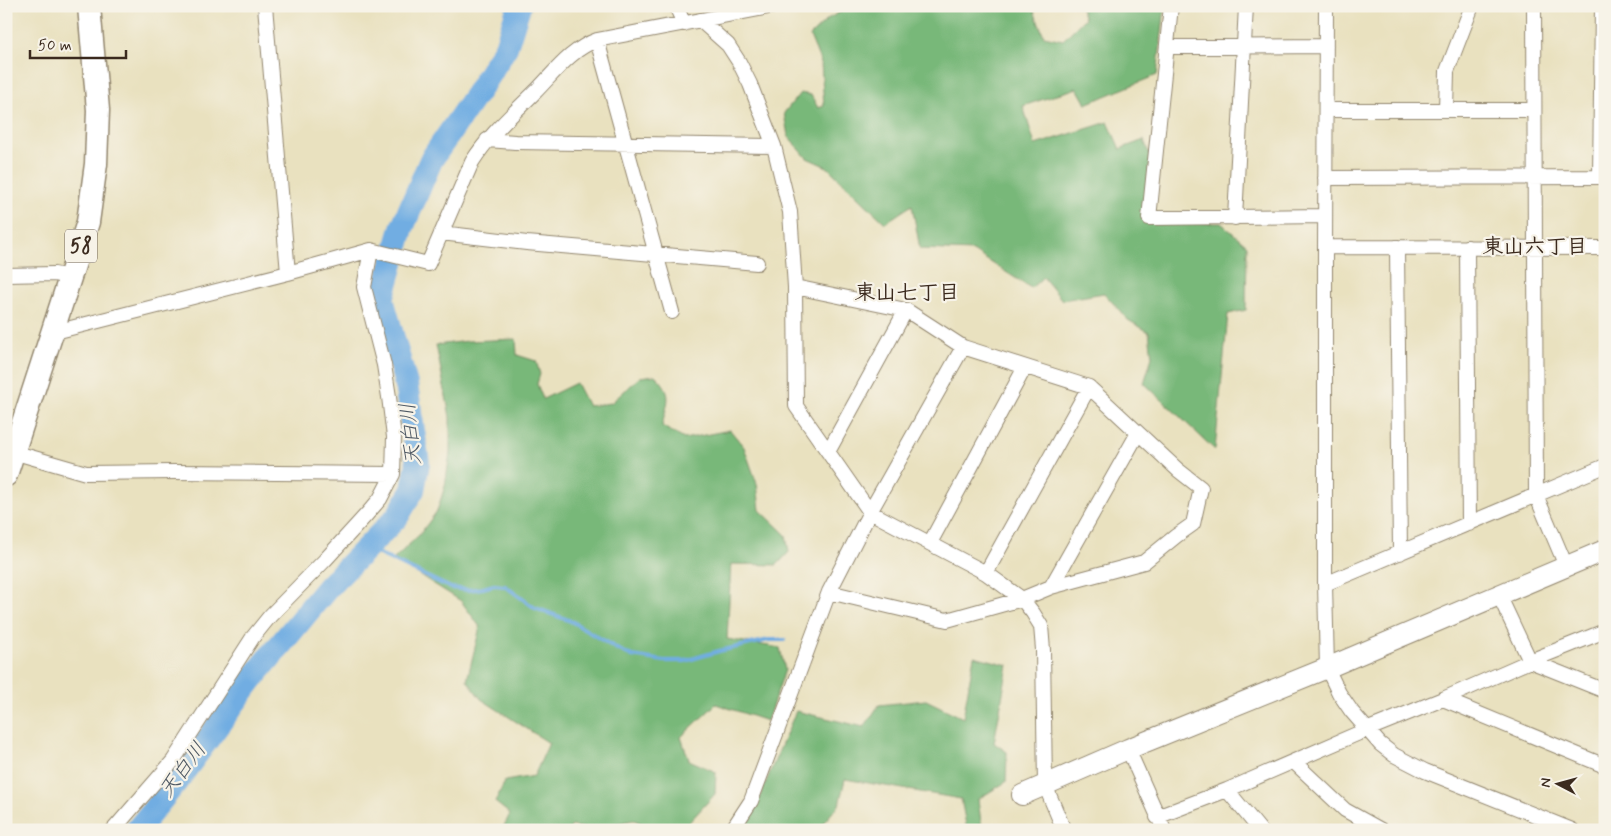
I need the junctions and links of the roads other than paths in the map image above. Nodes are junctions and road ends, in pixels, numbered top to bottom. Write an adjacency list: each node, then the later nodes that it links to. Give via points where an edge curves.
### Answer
1 (89, 6): 39 (main road, 58, via 98,110 96,164 88,222)
2 (265, 6): 37 (street)
3 (676, 6): 12 (street)
4 (774, 6): 11 (street)
5 (1171, 6): 16 (street)
6 (1246, 6): 14 (street)
7 (1326, 6): 15 (street)
8 (1472, 6): 18 (street, via 1447,71)
9 (1534, 6): 19 (street)
10 (1602, 6): 24 (street)
11 (700, 20): 12 (street); 22 (street, via 728,45 739,62)
12 (684, 24): 13 (street)
13 (597, 40): 20 (street, via 586,43 562,63); 21 (street)
14 (1244, 46): 15 (street); 16 (street); 27 (street)
15 (1326, 46): 17 (street)
16 (1168, 47): 27 (street, via 1149,218)
17 (1326, 110): 18 (street); 25 (street)
18 (1446, 110): 19 (street)
19 (1534, 110): 23 (street)
20 (488, 140): 21 (street); 28 (street, via 472,162)
21 (626, 144): 22 (street); 35 (street)
22 (774, 146): 40 (street, via 790,212)
23 (1535, 177): 24 (street); 25 (street); 32 (street)
24 (1602, 177)
25 (1325, 178): 26 (street)
26 (1325, 216): 27 (street); 29 (street)
27 (1235, 218)
28 (441, 233): 34 (street, via 428,264); 35 (street)
29 (1325, 247): 30 (street); 61 (street)
30 (1397, 247): 31 (street); 58 (street)
31 (1467, 248): 32 (street); 55 (street)
32 (1535, 248): 33 (street); 53 (street)
33 (1605, 248)
34 (371, 250): 37 (street); 51 (street, via 364,287 384,365 393,418)
35 (657, 255): 36 (street); 42 (street)
36 (757, 263)
37 (288, 273): 43 (street)
38 (6, 275): 39 (street)
39 (70, 276): 43 (main road, 58)
40 (795, 286): 41 (street); 49 (street, via 796,406)
41 (906, 310): 44 (street); 49 (street)
42 (672, 312)
43 (52, 334): 48 (main road, 58)
44 (963, 347): 45 (street); 54 (street)
45 (1025, 367): 46 (street); 56 (street)
46 (1089, 387): 47 (street); 60 (street)
47 (1138, 433): 62 (street); 62 (street, via 1201,488 1193,524 1144,562)
48 (13, 452): 51 (street, via 86,473); 52 (main road, 58)
49 (828, 452): 54 (street)
50 (1605, 466): 53 (street)
51 (393, 474): 80 (street, via 380,499 253,637 177,755)
52 (6, 475)
53 (1536, 495): 55 (street); 59 (street)
54 (870, 512): 56 (street); 63 (street)
55 (1469, 524): 58 (street)
56 (930, 543): 60 (street)
57 (1605, 550): 59 (street)
58 (1400, 553): 61 (street)
59 (1566, 566): 64 (street)
60 (986, 573): 65 (street)
61 (1325, 584): 68 (street)
62 (1051, 587): 65 (street)
63 (829, 592): 65 (street, via 947,620); 81 (street, via 751,802)
64 (1499, 595): 67 (street); 68 (street)
65 (1022, 599): 75 (street, via 1040,626 1043,650)
66 (1605, 631): 67 (street)
67 (1530, 661): 69 (street); 70 (street)
68 (1327, 668): 71 (street); 72 (street)
69 (1605, 690)
70 (1443, 699): 71 (street); 74 (street)
71 (1366, 730): 73 (street); 79 (street, via 1406,762)
72 (1128, 749): 75 (street); 78 (street)
73 (1294, 762): 76 (street); 85 (street, via 1346,810)
74 (1605, 766)
75 (1045, 785): 77 (street); 82 (street)
76 (1227, 790): 78 (street); 84 (street)
77 (1022, 795)
78 (1157, 817): 83 (street)
79 (1544, 825): 86 (street)
80 (113, 830)
81 (732, 830)
82 (1064, 830)
83 (1164, 830)
84 (1260, 830)
85 (1381, 830)
86 (1572, 830)

